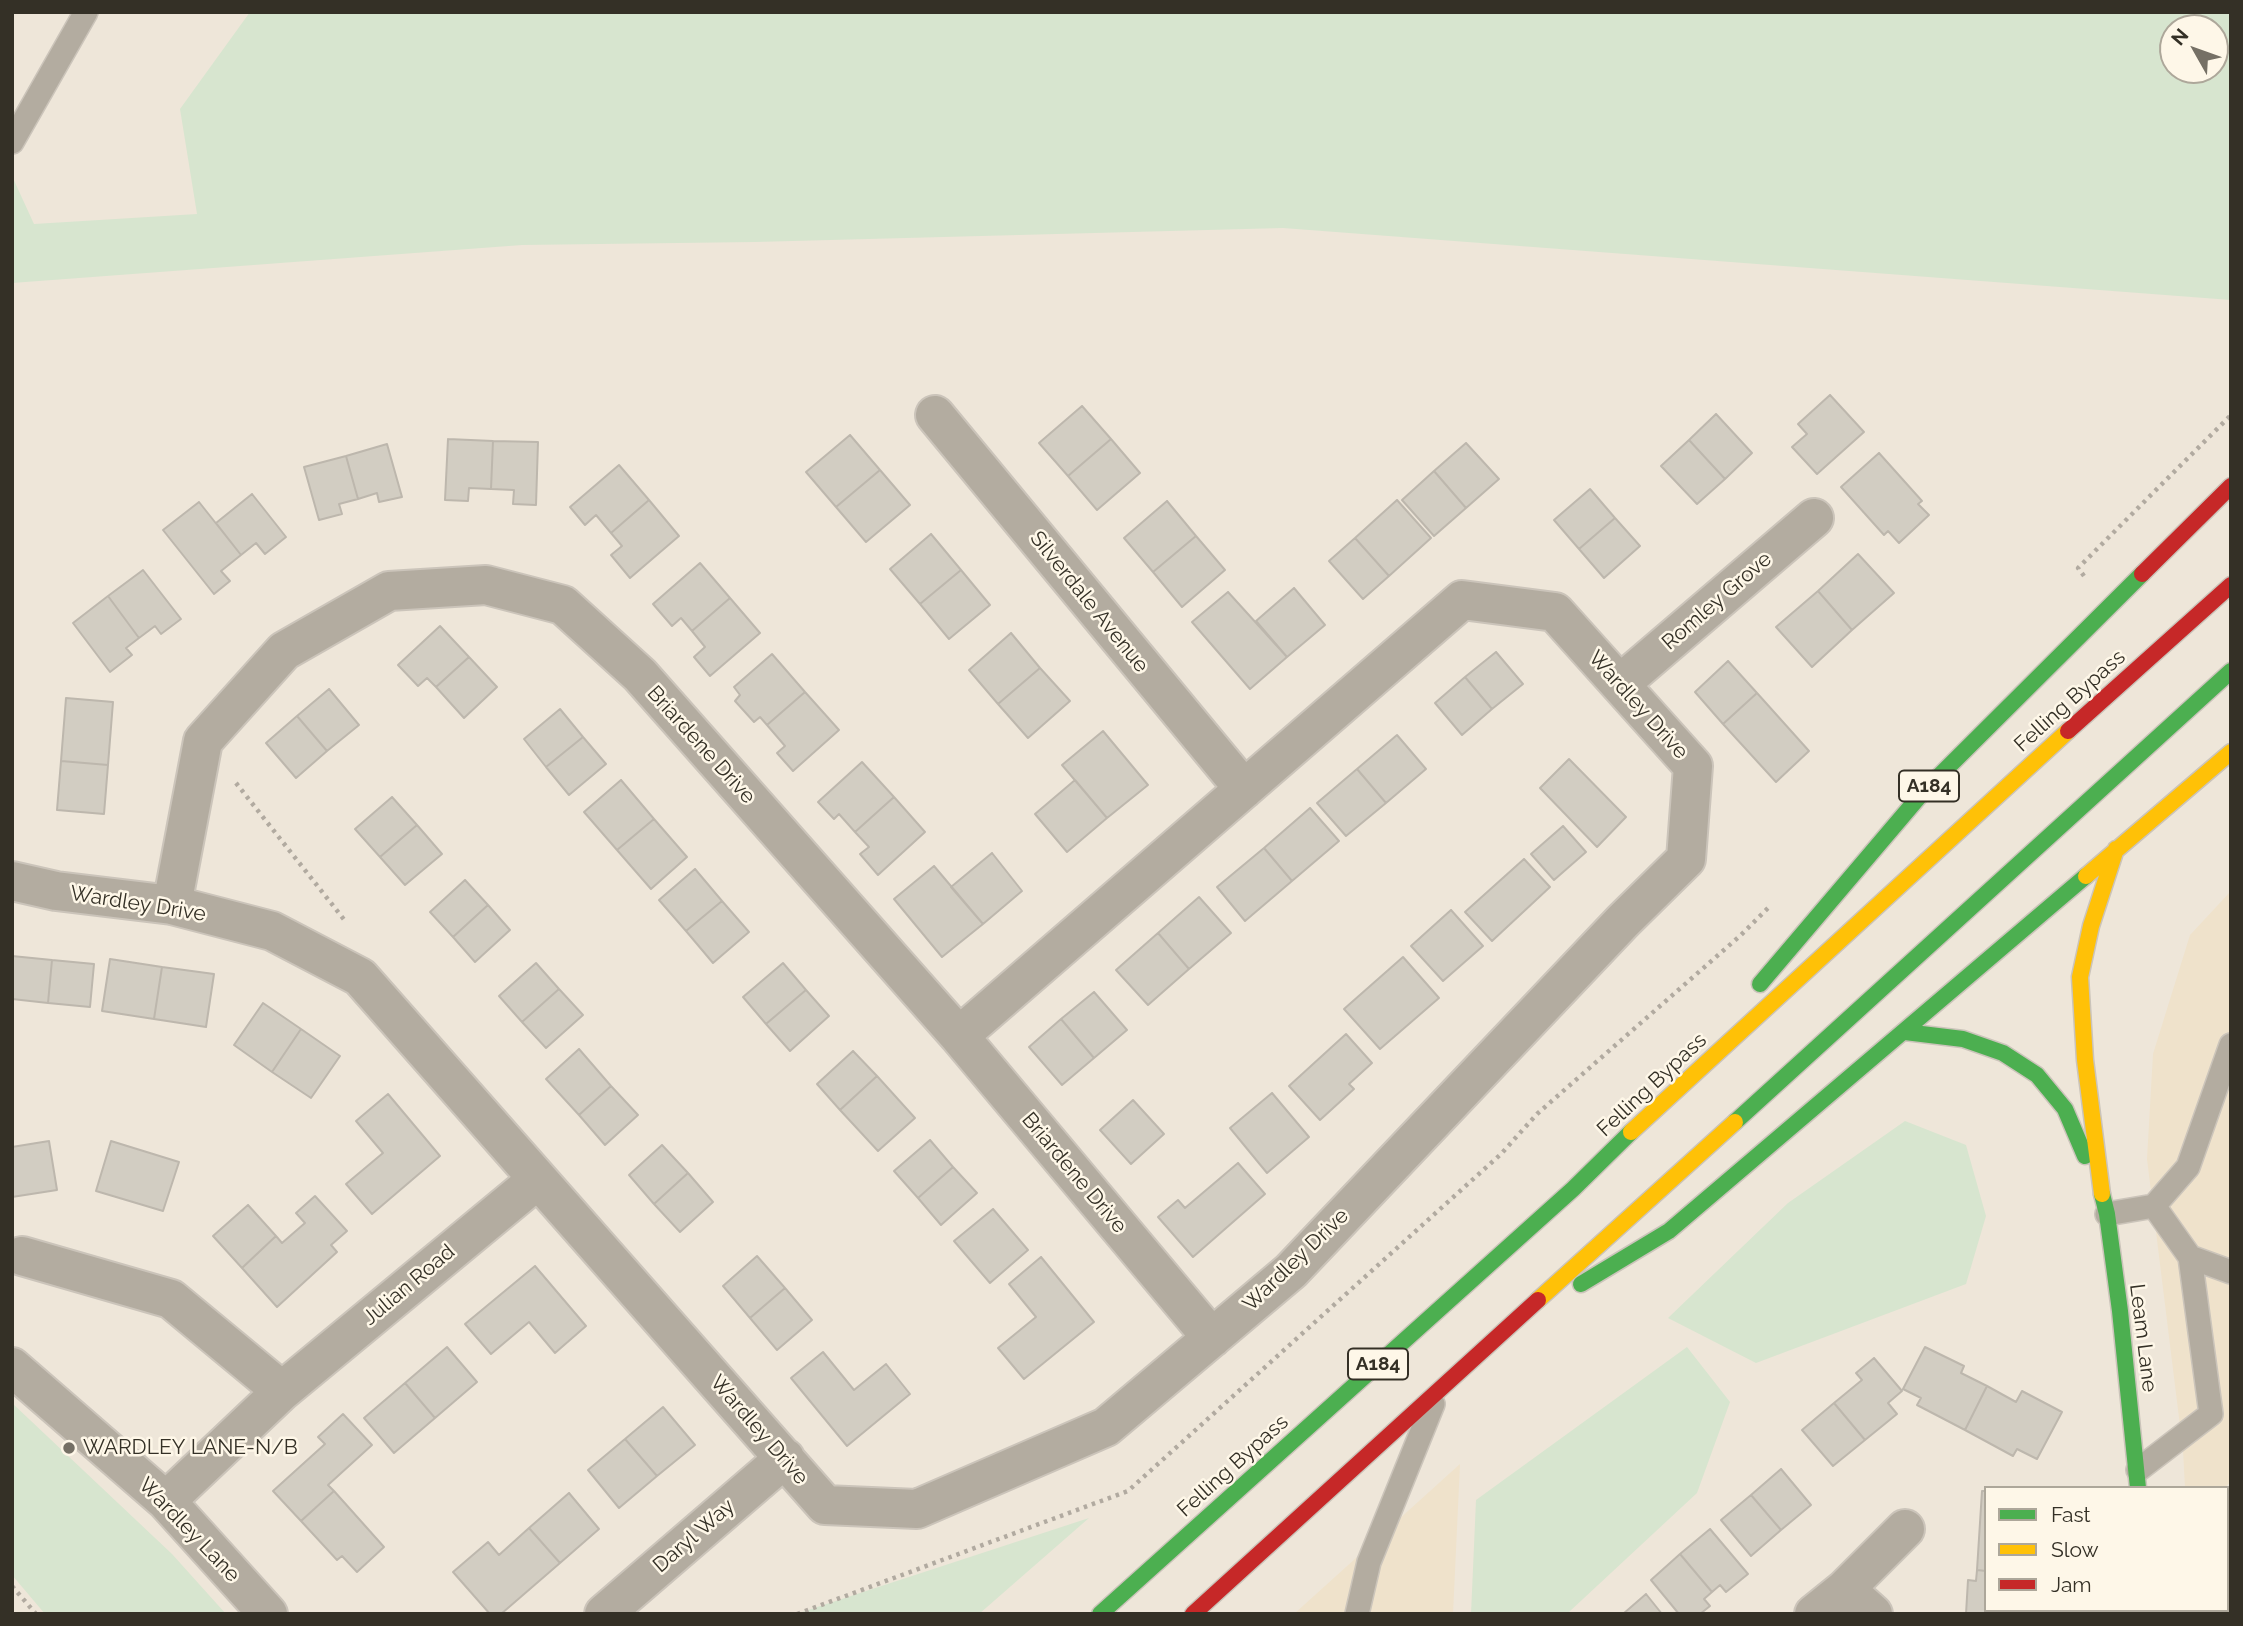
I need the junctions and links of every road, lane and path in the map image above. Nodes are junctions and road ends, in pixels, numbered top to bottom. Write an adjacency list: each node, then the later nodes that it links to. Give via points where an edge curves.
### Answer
1 (86, 12): 2 (lane)
2 (12, 142)
3 (935, 415): 13 (street, Silverdale Avenue)
4 (2231, 415): 7 (path, via 2078,568)
5 (2231, 486): 19 (main road, A184, via 1924,791)
6 (1814, 518): 10 (street, Romley Grove)
7 (2088, 582)
8 (2231, 585): 24 (main road, Felling Bypass / A184)
9 (2231, 671): 31 (main road, A184)
10 (1620, 684): 13 (street, Wardley Drive, via 1555,612 1462,600); 32 (street, Wardley Drive, via 1693,766 1686,859 1291,1271)
11 (203, 741): 16 (street); 18 (path); 22 (street, Briardene Drive, via 285,650 389,591 486,585 562,605 640,676)
12 (2231, 752): 14 (main road, A184)
13 (1244, 789): 22 (street, Wardley Drive)
14 (2116, 849): 21 (main road, A184); 26 (main road, Leam Lane, via 2080,977 2085,1060)
15 (12, 881): 16 (street, Wardley Drive)
16 (172, 905): 25 (street, Wardley Drive, via 272,931 360,977)
17 (1770, 906): 45 (path, via 1128,1491)
18 (354, 932)
19 (1749, 998)
20 (1731, 1018): 24 (main road, A184)
21 (1905, 1032): 26 (main road, via 1963,1039 2003,1053 2037,1075 2065,1109); 31 (main road, A184, via 1669,1231)
22 (959, 1036): 32 (street, Briardene Drive)
23 (2231, 1045): 27 (lane, via 2188,1167)
24 (1653, 1111): 46 (main road, Felling Bypass / A184, via 1573,1189)
25 (537, 1180): 34 (street, Julian Road); 36 (street, Wardley Drive)
26 (2105, 1204): 27 (lane); 37 (main road, Leam Lane)
27 (2154, 1206): 29 (lane)
28 (22, 1256): 34 (street, via 171,1299)
29 (2190, 1257): 30 (lane); 37 (lane, via 2211,1414)
30 (2231, 1272)
31 (1508, 1328): 35 (main road, A184)
32 (1212, 1338): 36 (street, Wardley Drive, via 1106,1427 917,1509 825,1505)
33 (12, 1367): 38 (street, Wardley Lane)
34 (282, 1391): 38 (street, Julian Road)
35 (1438, 1391): 47 (main road, A184); 48 (lane, via 1368,1562)
36 (785, 1458): 44 (street, Daryl Way)
37 (2138, 1479)
38 (166, 1501): 43 (street, Wardley Lane)
39 (1905, 1529): 41 (street)
40 (12, 1586): 42 (path)
41 (1845, 1589): 49 (street); 50 (street)
42 (36, 1614)
43 (268, 1614)
44 (604, 1614)
45 (797, 1614)
46 (1100, 1614)
47 (1193, 1614)
48 (1357, 1614)
49 (1814, 1614)
50 (1873, 1614)

